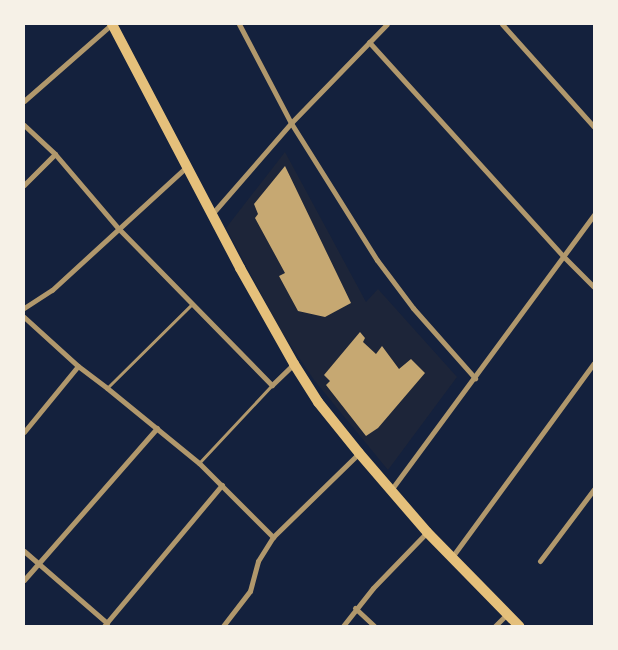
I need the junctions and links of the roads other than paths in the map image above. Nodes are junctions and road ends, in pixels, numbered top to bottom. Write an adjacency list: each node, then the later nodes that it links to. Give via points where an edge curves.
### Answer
1 (112, 24): 6 (street); 11 (main road)
2 (239, 24): 7 (street)
3 (387, 24): 5 (street)
4 (502, 24): 9 (street)
5 (369, 42): 7 (street); 16 (street)
6 (24, 101)
7 (292, 123): 13 (street); 24 (street, via 377,260)
8 (24, 125): 10 (street)
9 (594, 127)
10 (54, 154): 12 (street); 15 (street)
11 (186, 167): 13 (main road); 15 (street)
12 (24, 186)
13 (212, 214): 22 (main road)
14 (594, 215): 16 (street)
15 (118, 228): 18 (street); 19 (street, via 52,290)
16 (564, 257): 17 (street); 24 (street)
17 (594, 287)
18 (193, 304): 25 (street); 26 (lane)
19 (24, 308)
20 (24, 317): 23 (street)
21 (594, 363): 37 (street)
22 (294, 364): 25 (street); 29 (main road, via 318,402)
23 (78, 366): 26 (street); 28 (street)
24 (475, 378): 33 (street)
25 (272, 385): 30 (lane)
26 (107, 388): 27 (street)
27 (157, 428): 30 (street); 39 (street)
28 (24, 432)
29 (359, 453): 33 (main road); 35 (street)
30 (199, 463): 31 (street)
31 (222, 484): 35 (street); 43 (street)
32 (594, 489): 38 (street)
33 (390, 490): 34 (main road)
34 (427, 532): 37 (main road); 41 (street)
35 (273, 536): 44 (street, via 258,561 250,591)
36 (24, 551): 39 (street)
37 (452, 557): 42 (main road)
38 (540, 561)
39 (38, 563): 40 (street); 43 (street)
40 (24, 580)
41 (355, 608): 45 (street); 46 (street)
42 (507, 614): 47 (street); 48 (main road)
43 (105, 624)
44 (223, 626)
45 (343, 626)
46 (374, 626)
47 (495, 626)
48 (519, 626)

